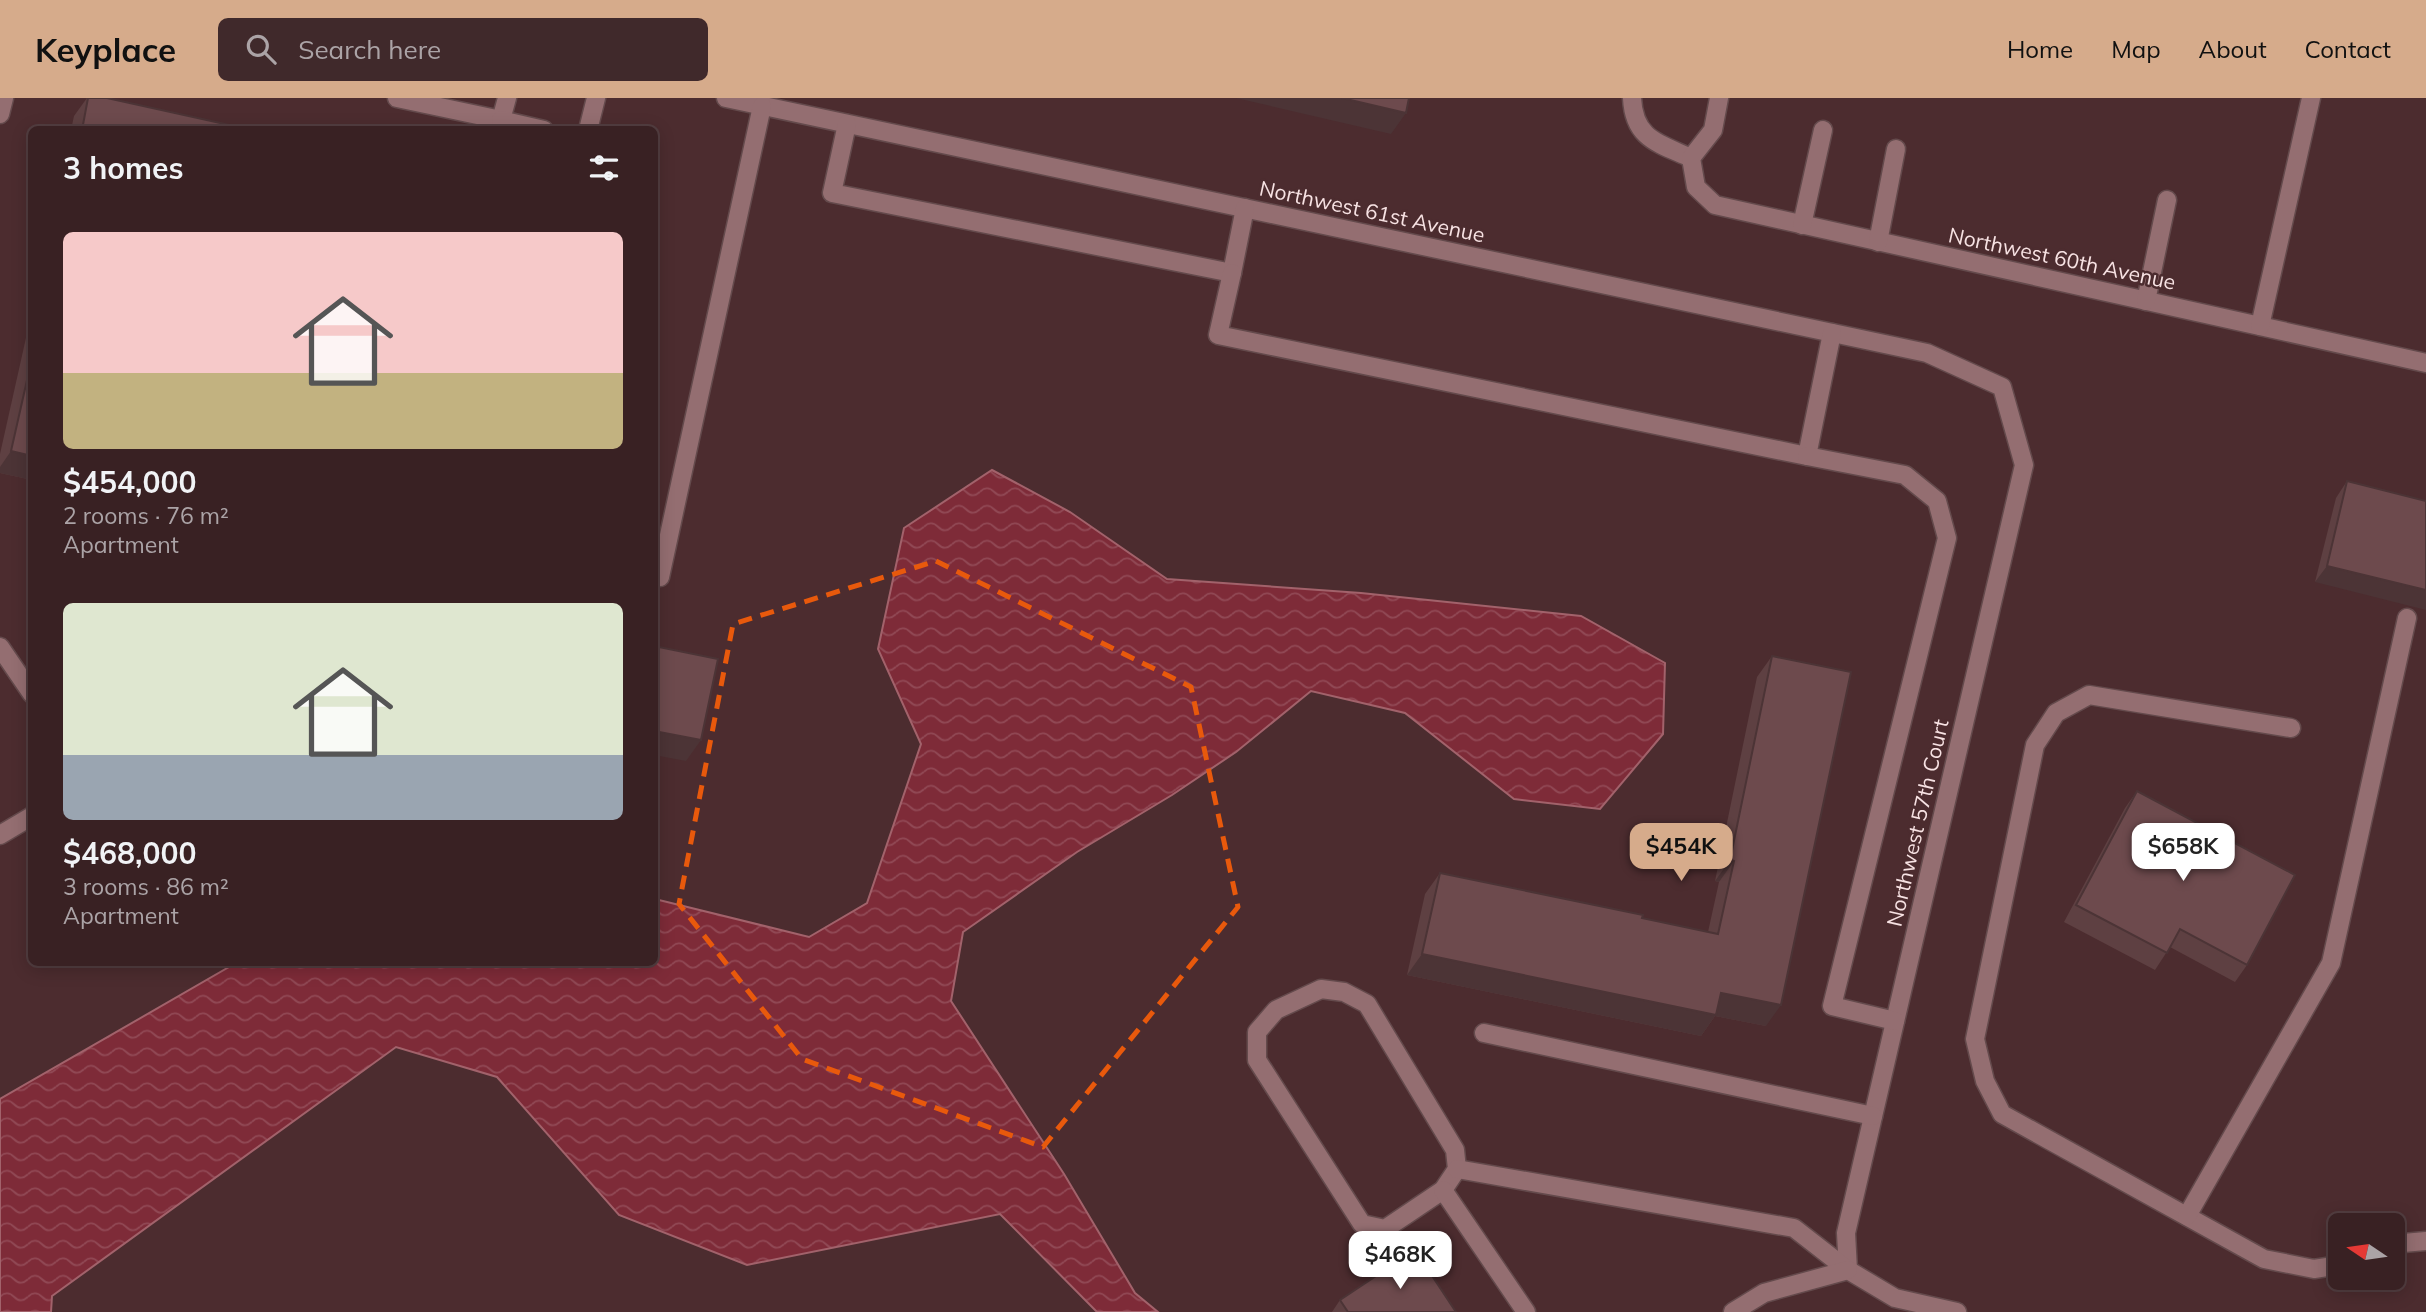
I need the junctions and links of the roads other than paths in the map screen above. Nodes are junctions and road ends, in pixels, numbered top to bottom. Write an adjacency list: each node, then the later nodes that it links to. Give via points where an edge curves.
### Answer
1 (4, 98): 10 (lane)
2 (397, 98): 11 (lane)
3 (507, 98): 11 (lane)
4 (596, 98): 14 (lane)
5 (726, 98): 9 (lane, Northwest 61st Avenue)
6 (1632, 98): 17 (lane, via 1633,113 1648,139)
7 (1719, 98): 17 (lane, via 1713,130)
8 (2311, 98): 24 (lane)
9 (762, 106): 12 (lane, Northwest 61st Avenue); 29 (lane)
10 (0, 114)
11 (501, 120): 13 (lane)
12 (847, 124): 19 (lane, Northwest 61st Avenue); 22 (lane, via 832,193)
13 (527, 126)
14 (589, 126)
15 (1823, 130): 20 (lane)
16 (1896, 149): 21 (lane)
17 (1690, 158): 20 (lane, Northwest 60th Avenue, via 1696,187 1715,205)
18 (2167, 200): 23 (lane)
19 (1245, 208): 22 (lane); 25 (lane, Northwest 61st Avenue)
20 (1802, 226): 21 (lane, Northwest 60th Avenue)
21 (1878, 242): 23 (lane, Northwest 60th Avenue)
22 (1232, 273): 28 (lane, via 1218,335)
23 (2146, 301): 24 (lane, Northwest 60th Avenue)
24 (2260, 326): 26 (lane, Northwest 60th Avenue)
25 (1832, 333): 27 (lane, Northwest 61st Avenue, via 1927,353); 28 (lane)
26 (2426, 363)
27 (2002, 387): 36 (lane, Northwest 57th Court, via 2024,465)
28 (1807, 456): 36 (lane, via 1905,475 1937,501 1947,538 1832,1006)
29 (658, 577)
30 (2407, 618): 41 (lane, via 2331,962)
31 (0, 646): 32 (lane)
32 (28, 688)
33 (2291, 728): 41 (lane, via 2088,695 2056,713 2035,745 1975,1039 1985,1081 2002,1114)
34 (28, 818): 35 (lane)
35 (0, 835)
36 (1895, 1021): 38 (lane, Northwest 57th Court)
37 (1484, 1033): 38 (lane)
38 (1873, 1116): 45 (lane, Northwest 57th Court, via 1846,1233)
39 (1457, 1169): 40 (lane); 40 (lane, via 1455,1150 1367,1004 1344,992 1321,989 1276,1010 1257,1032 1256,1060 1362,1224 1385,1229); 45 (lane, via 1794,1228)
40 (1443, 1190): 46 (lane)
41 (2187, 1216): 44 (lane, via 2264,1258 2314,1269)
42 (2426, 1241): 43 (lane)
43 (2405, 1243)
44 (2328, 1267)
45 (1848, 1270): 47 (lane, via 1764,1293); 48 (lane, via 1895,1298)
46 (1526, 1312)
47 (1733, 1312)
48 (1957, 1312)

